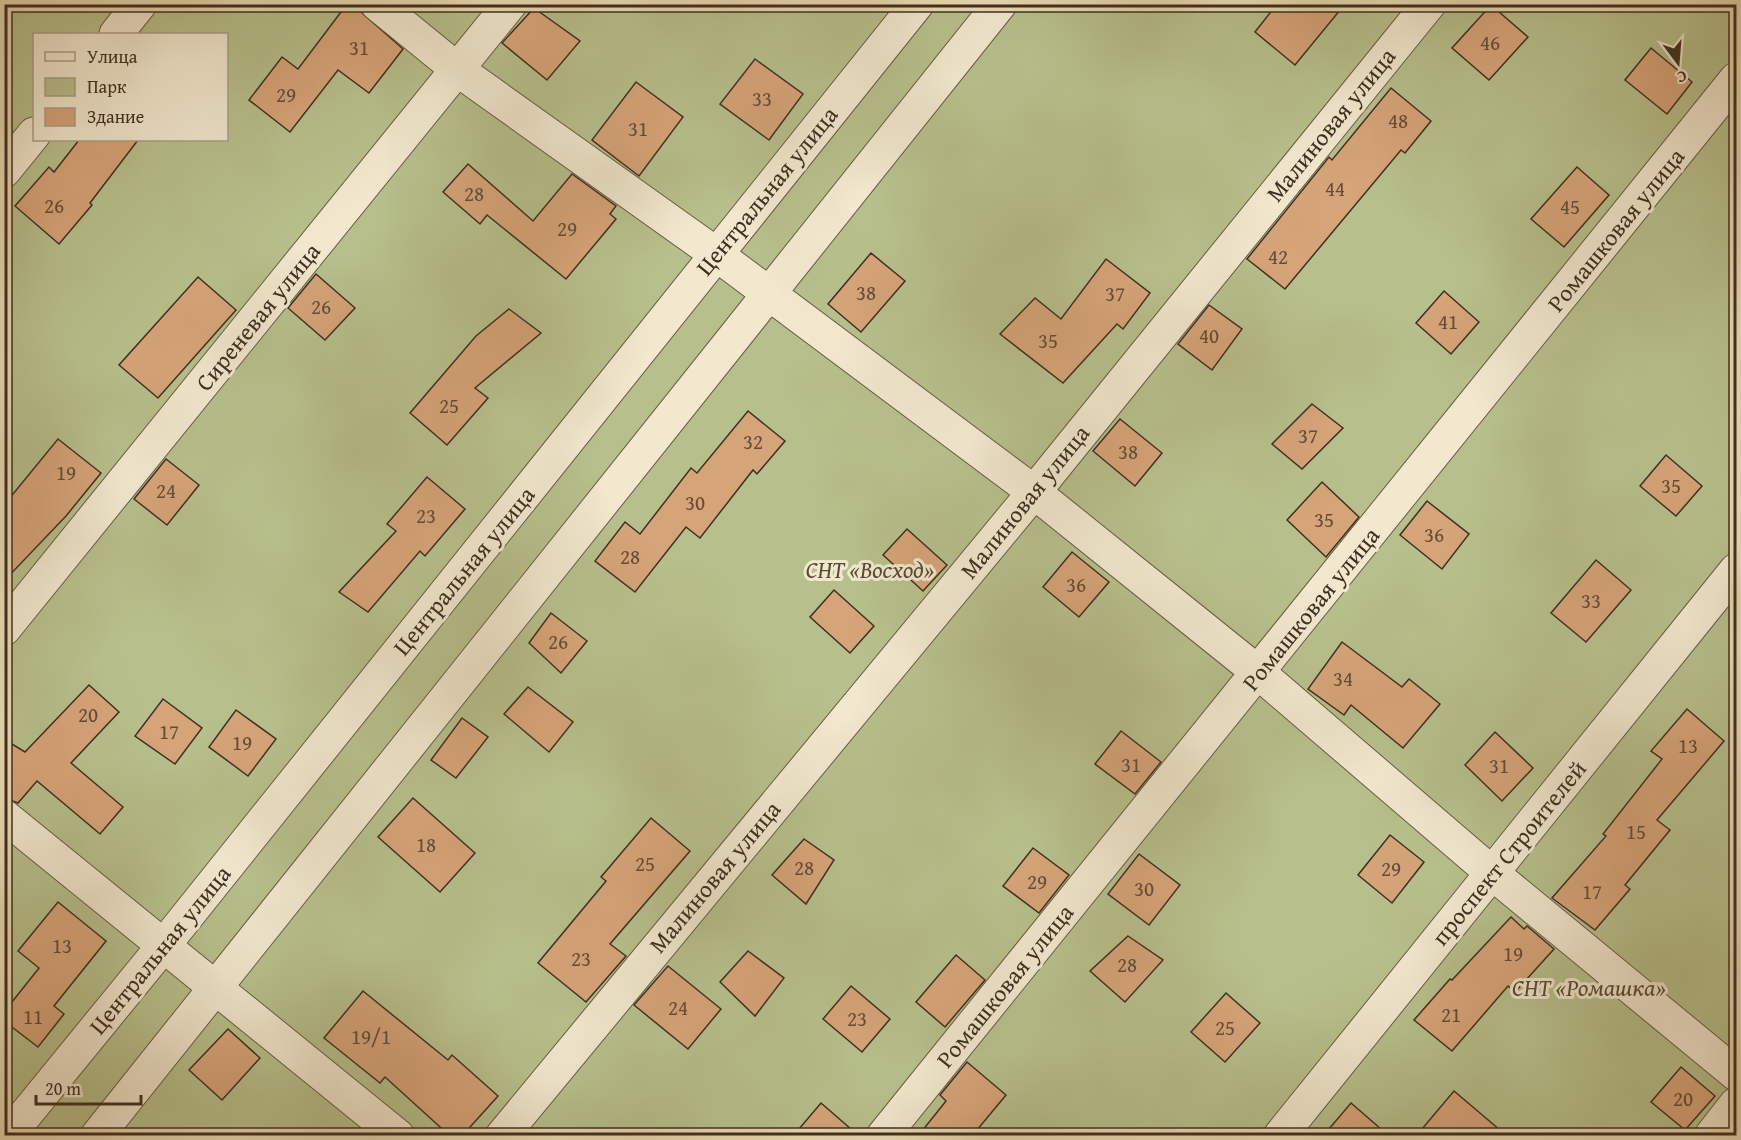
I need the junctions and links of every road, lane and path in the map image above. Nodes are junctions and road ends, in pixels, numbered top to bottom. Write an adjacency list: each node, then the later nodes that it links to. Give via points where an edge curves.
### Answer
1 (140, 4): 7 (street)
2 (377, 4): 8 (street)
3 (510, 4): 8 (street, Сиреневая улица)
4 (917, 4): 12 (street, Центральная улица)
5 (1000, 4): 13 (street)
6 (1429, 4): 14 (street, Малиновая улица)
7 (117, 33)
8 (458, 70): 12 (street); 16 (street, Сиреневая улица)
9 (1737, 79): 17 (street, Ромашковая улица)
10 (33, 135): 11 (street)
11 (4, 171)
12 (716, 254): 13 (street); 20 (street, Центральная улица)
13 (768, 293): 14 (street); 21 (street)
14 (1034, 492): 17 (street); 27 (street, Малиновая улица)
15 (1737, 570): 19 (street, проспект Строителей)
16 (4, 628)
17 (1259, 674): 19 (street); 28 (street, Ромашковая улица)
18 (4, 816): 20 (street)
19 (1492, 873): 22 (street); 29 (street, проспект Строителей)
20 (164, 945): 21 (street); 24 (street, Центральная улица)
21 (216, 988): 25 (street); 26 (street)
22 (1737, 1074)
23 (1737, 1104): 30 (street)
24 (8, 1136)
25 (97, 1136)
26 (398, 1136)
27 (502, 1136)
28 (883, 1136)
29 (1280, 1136)
30 (1711, 1136)

